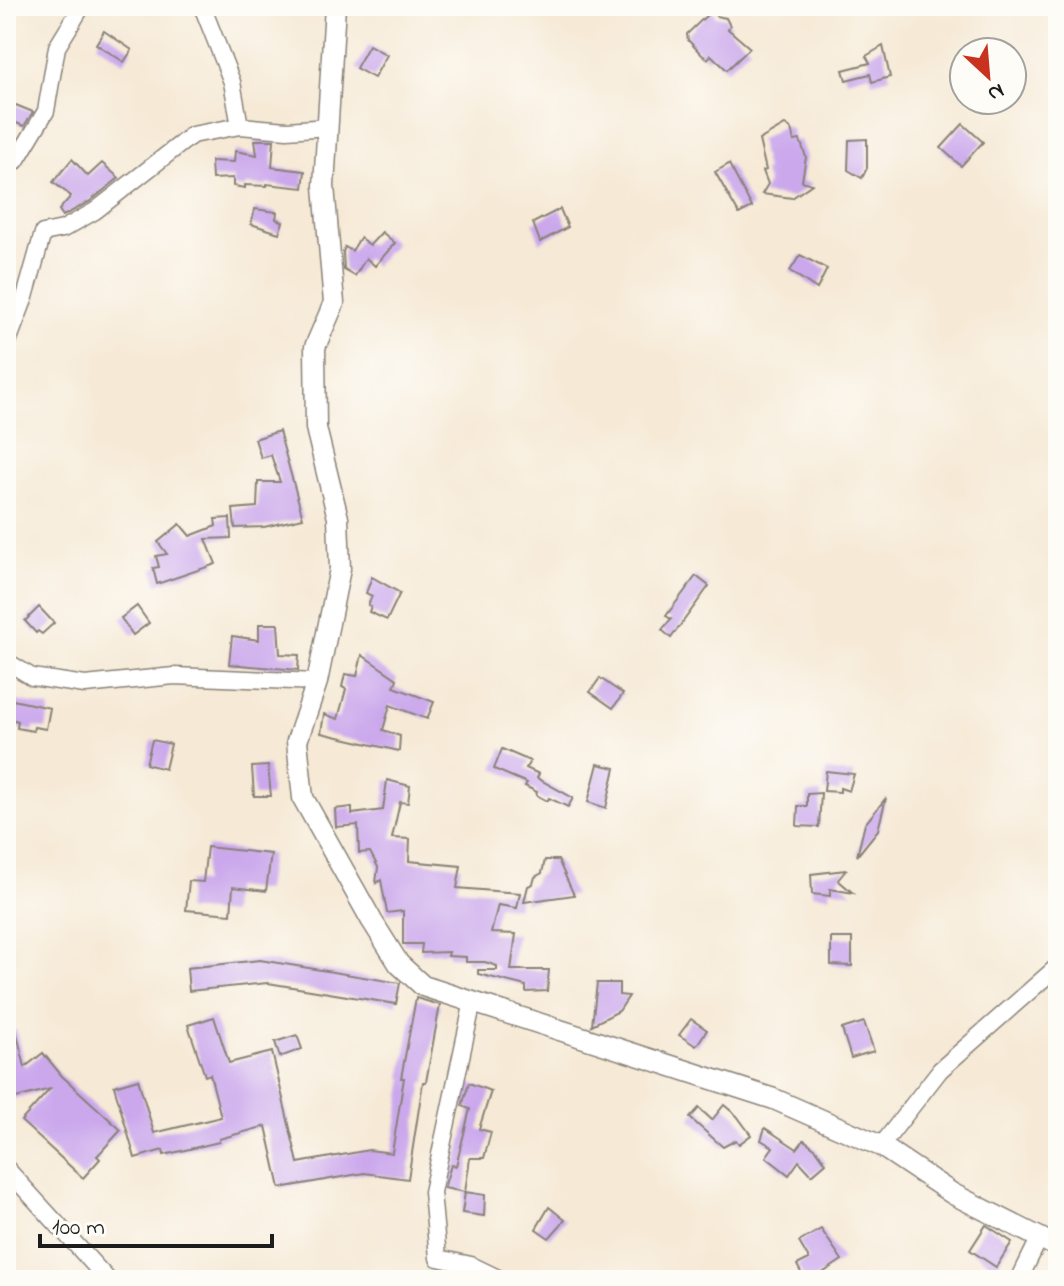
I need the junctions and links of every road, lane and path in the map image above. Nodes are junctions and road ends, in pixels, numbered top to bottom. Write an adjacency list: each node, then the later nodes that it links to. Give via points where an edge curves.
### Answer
1 (82, 6): 6 (street, via 57,47 46,111)
2 (200, 6): 4 (street, via 232,82)
3 (335, 6): 5 (main road)
4 (240, 126): 5 (street); 7 (street, via 192,135 95,211 63,229 43,233)
5 (328, 127): 9 (main road, via 324,186 334,303 315,347 316,428 338,518 340,569)
6 (16, 161)
7 (6, 347)
8 (6, 661): 9 (street, via 32,677 85,685 174,676)
9 (317, 682): 11 (main road, via 297,741 303,798 399,964 423,986)
10 (1058, 966): 12 (street, via 940,1070)
11 (473, 1001): 12 (main road, via 774,1099); 16 (street, via 432,1192 438,1258 471,1265)
12 (881, 1146): 14 (main road, via 953,1194)
13 (6, 1168): 15 (street)
14 (1048, 1243): 17 (street)
15 (108, 1280)
16 (502, 1280)
17 (1019, 1280)

